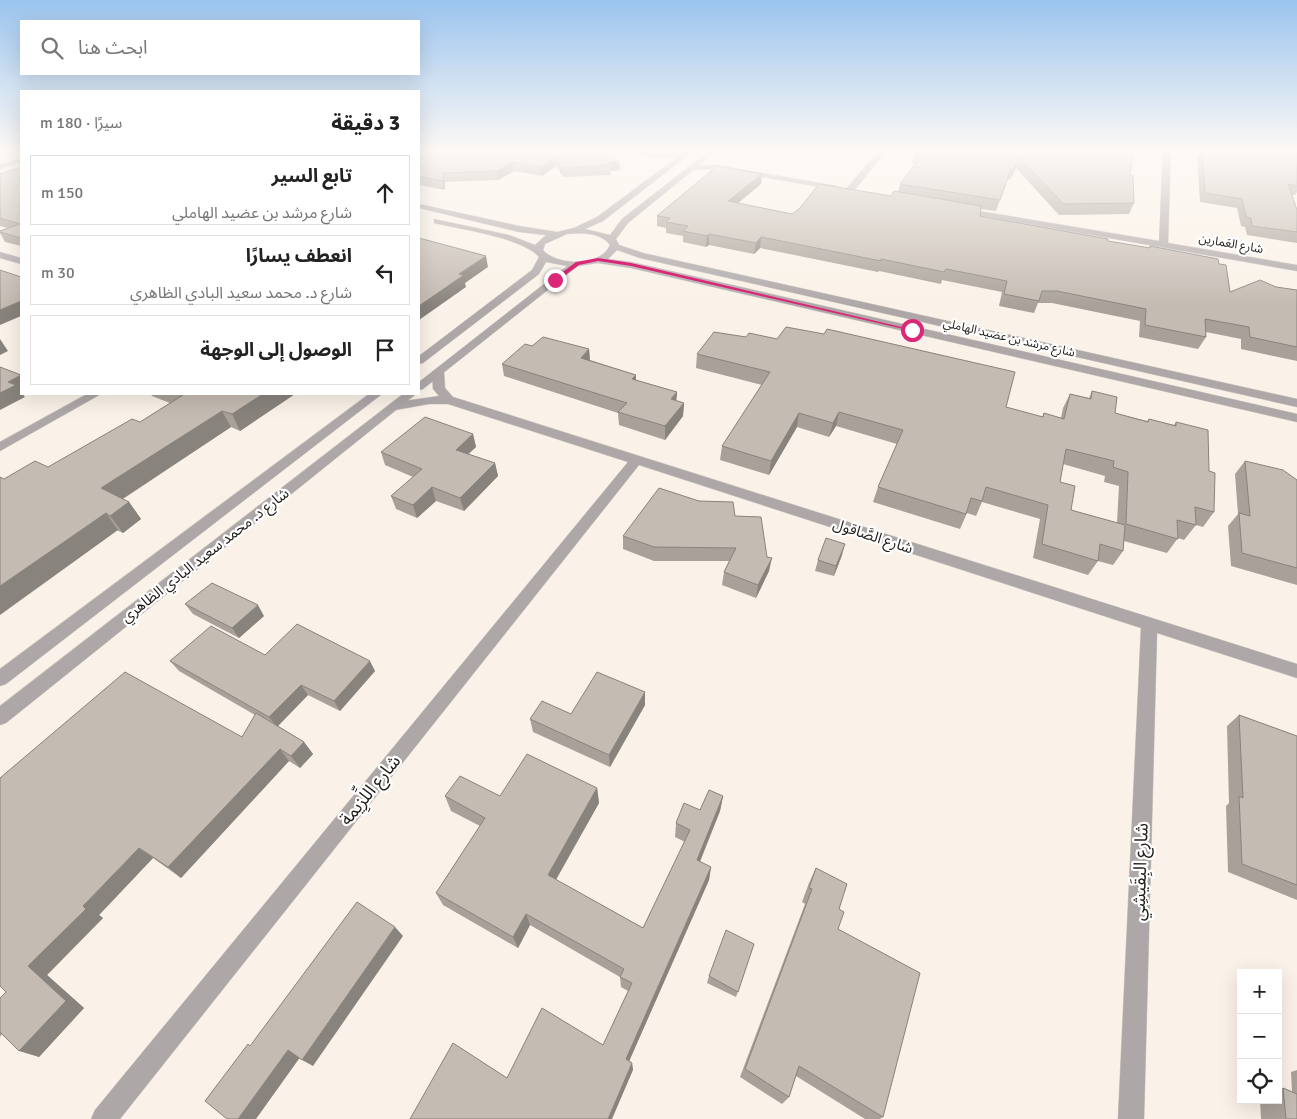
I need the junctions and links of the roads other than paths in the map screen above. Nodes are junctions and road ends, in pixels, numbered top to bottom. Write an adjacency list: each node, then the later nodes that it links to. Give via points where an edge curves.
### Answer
1 (622, 202): 7 (street, via 600,219)
2 (647, 202): 9 (street, via 624,220)
3 (1164, 202): 10 (street)
4 (420, 206): 8 (street)
5 (948, 207): 10 (street, شارع العَمارين)
6 (428, 219): 11 (street, via 506,237)
7 (572, 231): 8 (street); 9 (street, شارع مرشد بن عضيد الهاملي, via 593,232)
8 (555, 234): 11 (street, via 540,243)
9 (612, 243): 13 (street, via 612,252); 24 (street, شارع مرشد بن عضيد الهاملي, via 640,255)
10 (1163, 245): 16 (street, شارع العَمارين)
11 (541, 253): 15 (street, via 559,262); 17 (street, via 536,272)
12 (0, 255): 14 (street)
13 (598, 260): 15 (street); 27 (street, شارع مرشد بن عضيد الهاملي)
14 (20, 261)
15 (578, 264): 18 (street)
16 (1297, 268)
17 (420, 360)
18 (438, 372): 19 (street); 23 (street, via 439,389)
19 (420, 386)
20 (93, 395): 29 (street)
21 (409, 395): 25 (street, شارع د. محمد سعيد البادي الظاهري)
22 (371, 396): 26 (street, شارع د. محمد سعيد البادي الظاهري)
23 (449, 400): 25 (street, شارع الصَّاقول, via 424,400); 30 (street, شارع الصَّاقول)
24 (1297, 403)
25 (395, 406): 28 (street, شارع د. محمد سعيد البادي الظاهري)
26 (348, 415): 28 (street, via 345,425 349,428); 33 (street, شارع د. محمد سعيد البادي الظاهري)
27 (1297, 418)
28 (370, 424): 34 (street, شارع د. محمد سعيد البادي الظاهري)
29 (0, 447)
30 (636, 460): 31 (street, شارع الصَّاقول); 35 (street, شارع اللِّزِيمة)
31 (1149, 624): 32 (street, شارع الصَّاقول); 36 (street, شارع البِقَيشِي)
32 (1297, 671)
33 (0, 679)
34 (0, 717)
35 (104, 1119)
36 (1131, 1119)

